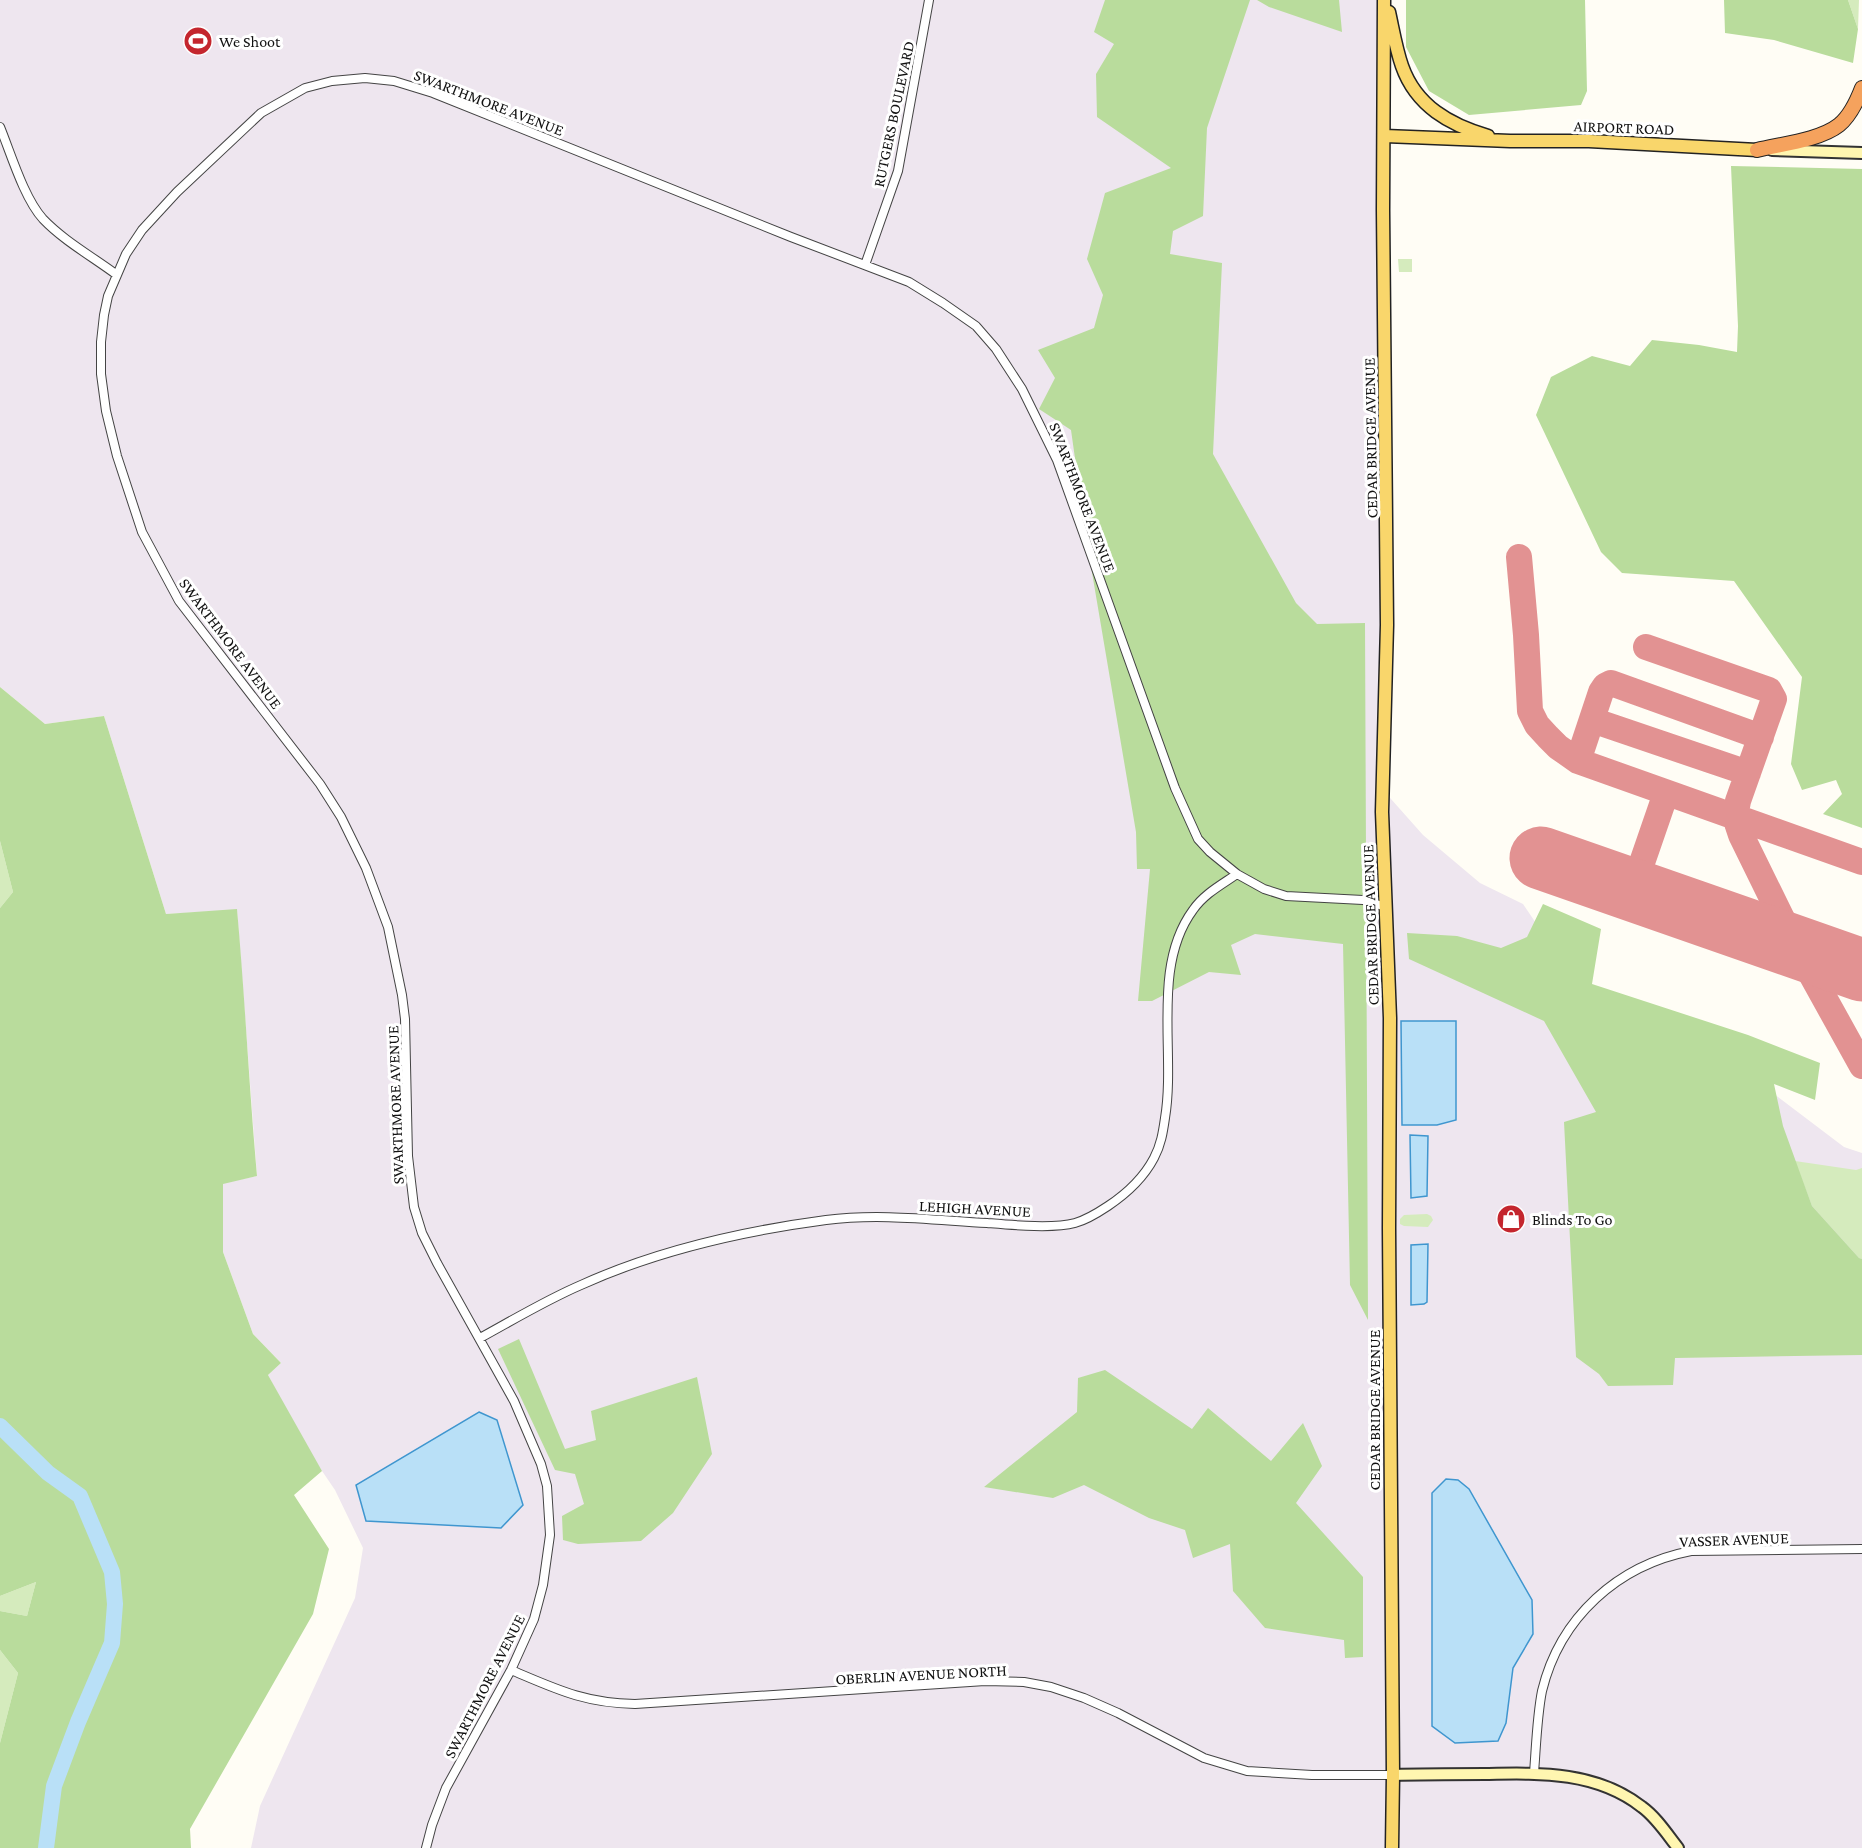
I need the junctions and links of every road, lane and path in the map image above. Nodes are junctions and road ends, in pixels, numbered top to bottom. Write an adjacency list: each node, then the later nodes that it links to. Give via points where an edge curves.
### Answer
1 (929, 0): 9 (street, RUTGERS BOULEVARD, via 898,171)
2 (1386, 0): 5 (main road, CEDAR BRIDGE AVENUE); 6 (main road, via 1402,68 1421,99 1463,129)
3 (1862, 88): 7 (highway, via 1839,125 1812,139)
4 (0, 127): 10 (street, via 42,218)
5 (1385, 136): 6 (main road, AIRPORT ROAD); 12 (main road, CEDAR BRIDGE AVENUE, via 1387,625 1382,812)
6 (1510, 141): 7 (main road, AIRPORT ROAD)
7 (1757, 150): 8 (street, AIRPORT ROAD)
8 (1862, 153)
9 (865, 265): 10 (street, SWARTHMORE AVENUE, via 433,93 394,81 365,78 305,88 261,113 142,230); 11 (street, SWARTHMORE AVENUE, via 909,282 976,326 1022,389 1057,460 1175,788 1198,838)
10 (117, 274): 13 (street, SWARTHMORE AVENUE, via 104,315 101,374 106,411 133,511 179,601 320,784 366,868 388,927 402,995 408,1156 414,1207 422,1233)
11 (1237, 874): 12 (street, SWARTHMORE AVENUE, via 1286,896 1363,900); 13 (street, LEHIGH AVENUE, via 1208,894 1182,927 1170,969 1167,1103 1162,1138 1138,1180 1106,1208 1076,1223 1052,1225 855,1219 733,1236 620,1269)
12 (1386, 907): 17 (main road, CEDAR BRIDGE AVENUE)
13 (480, 1338): 15 (street, SWARTHMORE AVENUE, via 514,1401 547,1486 550,1535 543,1585 534,1619)
14 (1862, 1549): 16 (street, VASSER AVENUE, via 1691,1551 1652,1561 1614,1582 1578,1616 1550,1666 1542,1692)
15 (511, 1670): 17 (street, OBERLIN AVENUE NORTH, via 568,1694 608,1704 986,1681 1024,1682 1084,1698 1204,1758 1247,1771); 18 (street, SWARTHMORE AVENUE, via 446,1788)
16 (1534, 1773): 17 (street); 20 (street, via 1570,1777 1617,1791 1644,1808)
17 (1393, 1775): 19 (main road, CEDAR BRIDGE AVENUE)
18 (426, 1848)
19 (1392, 1848)
20 (1678, 1848)

